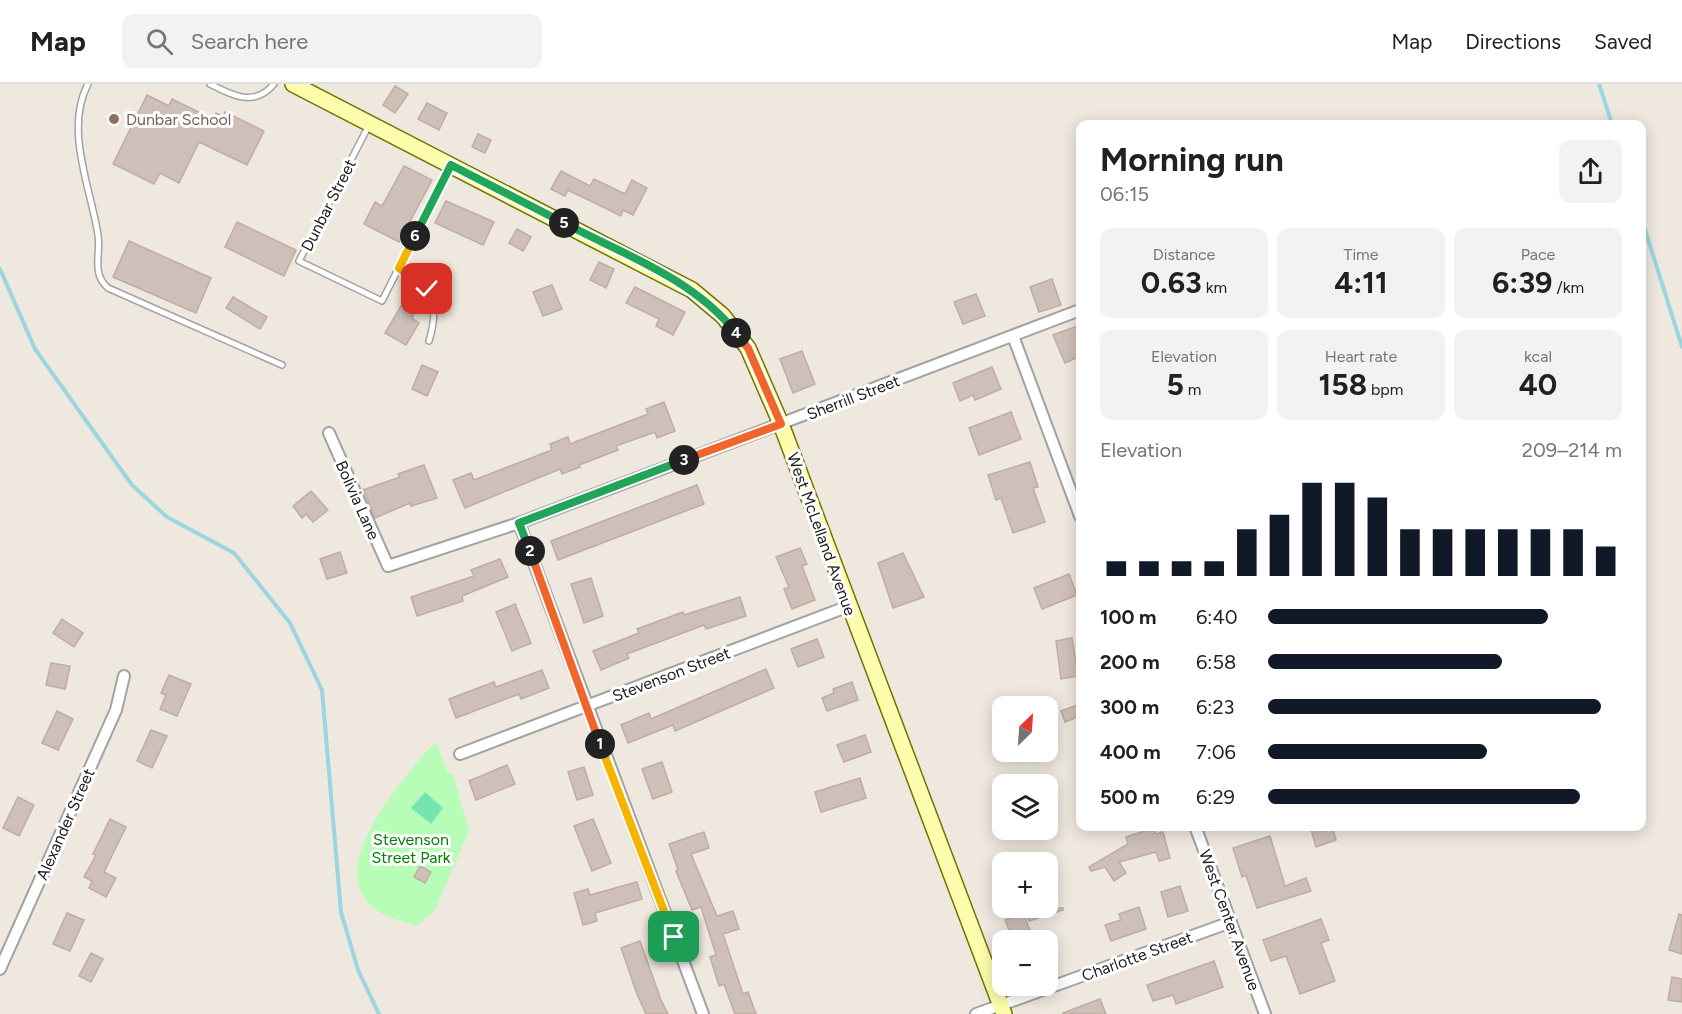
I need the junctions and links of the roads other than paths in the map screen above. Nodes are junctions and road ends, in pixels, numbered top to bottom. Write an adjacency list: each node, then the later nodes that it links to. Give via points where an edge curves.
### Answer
1 (88, 84): 11 (lane, via 80,110 80,148 98,237 99,280 108,288)
2 (210, 84): 3 (lane, via 242,99 259,97)
3 (274, 84)
4 (293, 84): 5 (street, West McLelland Avenue)
5 (370, 124): 6 (street, West McLelland Avenue); 7 (lane, Dunbar Street, via 300,261 382,301)
6 (451, 165): 7 (lane, Dunbar Street); 12 (street, West McLelland Avenue, via 692,290 723,316 748,348)
7 (399, 268): 10 (lane, via 418,281 432,298 435,318)
8 (1076, 312): 9 (street, Sherrill Street)
9 (1013, 336): 12 (street, Sherrill Street); 14 (street)
10 (429, 341)
11 (282, 365)
12 (781, 424): 15 (street, Sherrill Street); 17 (street, West McLelland Avenue)
13 (329, 433): 16 (street, Bolivia Lane)
14 (1076, 505)
15 (519, 523): 16 (street, Sherrill Street); 19 (street)
16 (388, 566)
17 (849, 606): 19 (street, Stevenson Street); 24 (street, West McLelland Avenue)
18 (124, 676): 23 (street, Alexander Street, via 116,710)
19 (586, 706): 20 (street, Stevenson Street); 25 (street)
20 (460, 754)
21 (1197, 831): 22 (street, West Center Avenue)
22 (1231, 922): 24 (street, Charlotte Street); 27 (street, West Center Avenue)
23 (0, 969)
24 (1002, 1010): 26 (street, Charlotte Street)
25 (703, 1014)
26 (976, 1014)
27 (1265, 1014)

